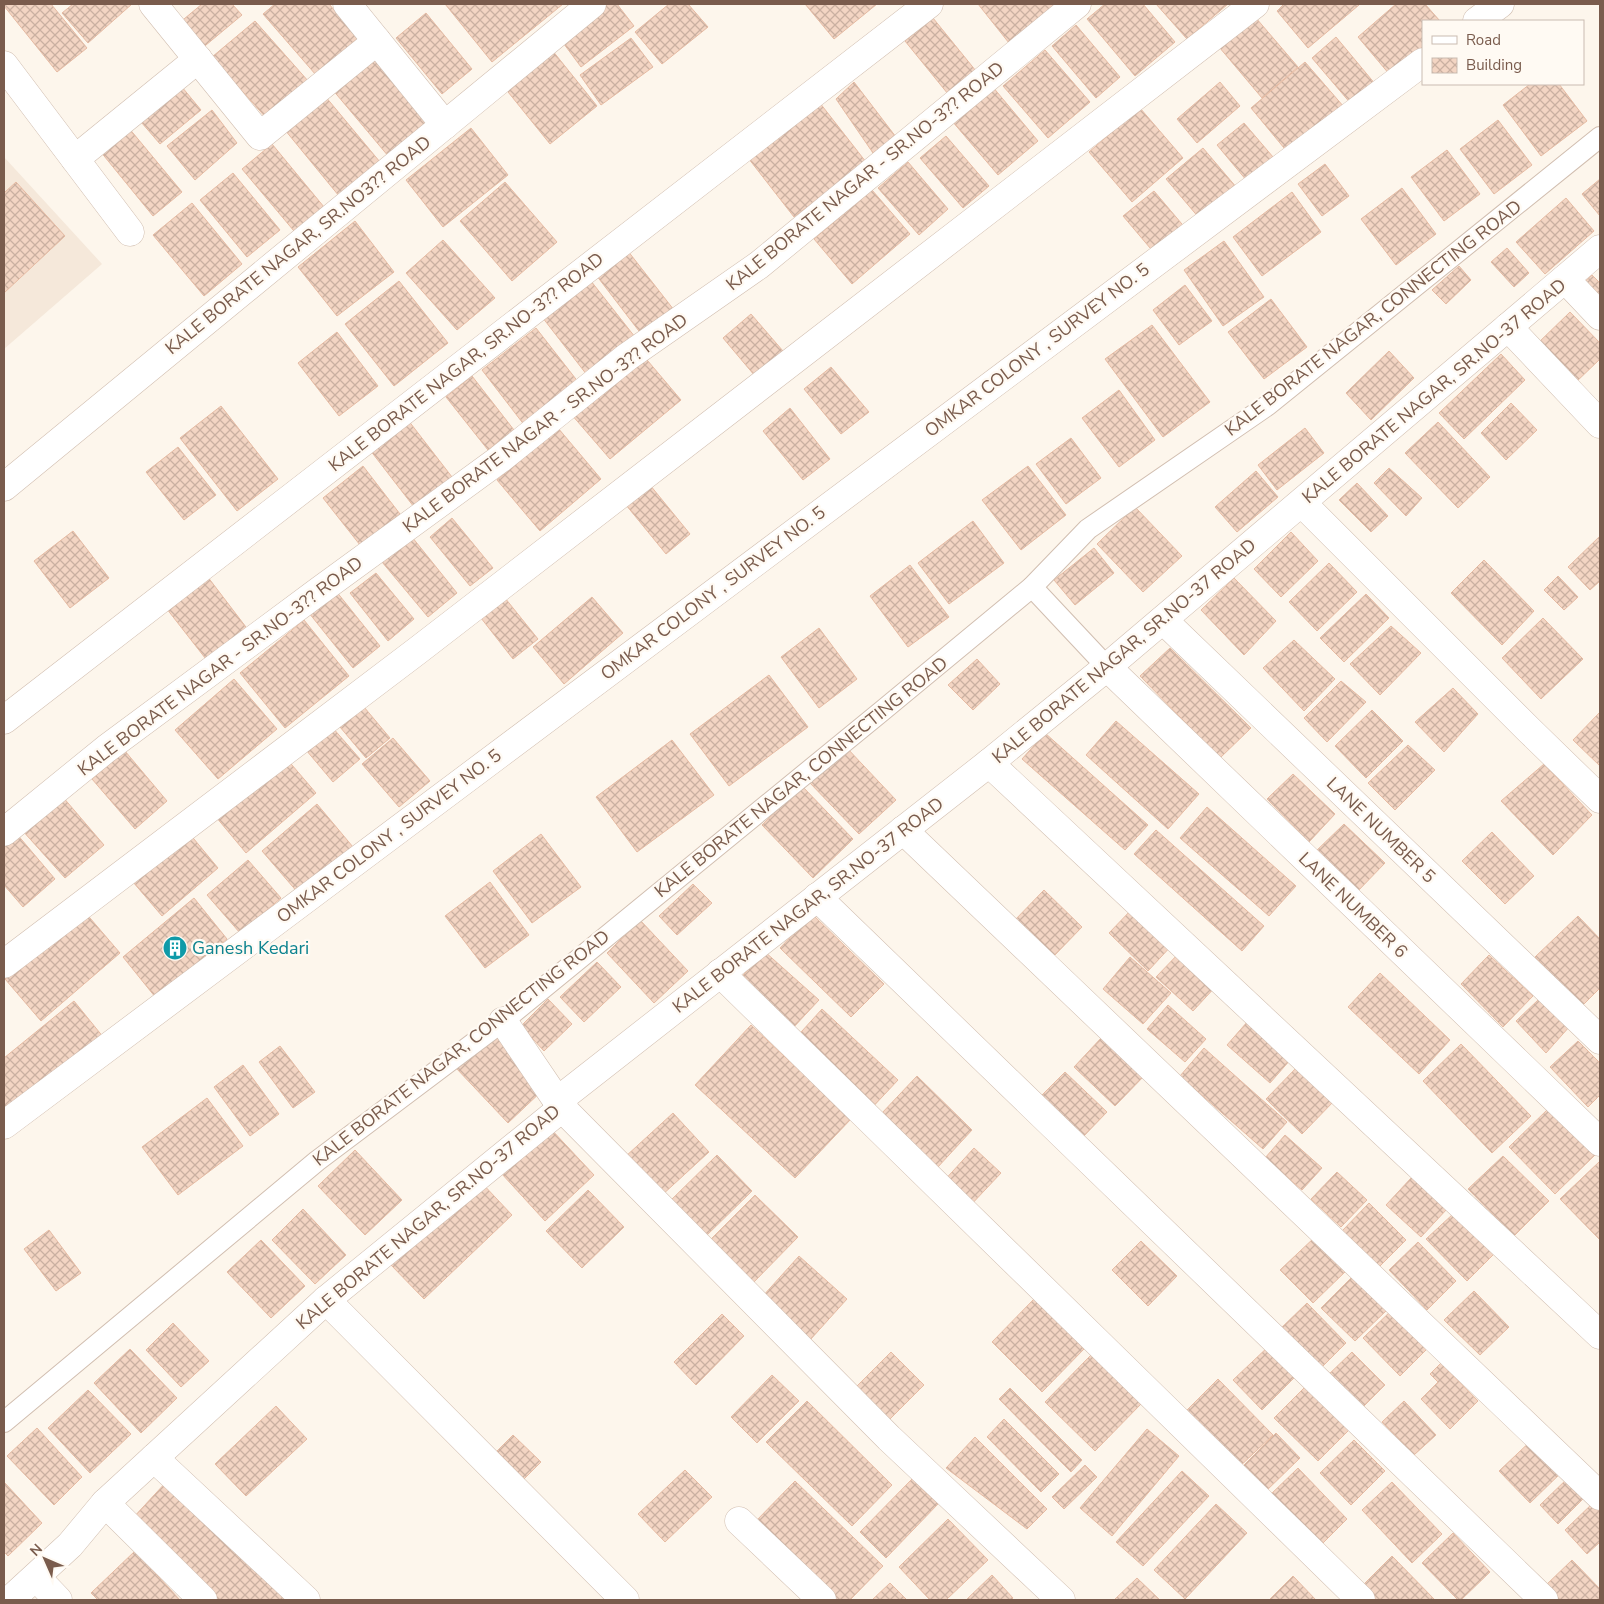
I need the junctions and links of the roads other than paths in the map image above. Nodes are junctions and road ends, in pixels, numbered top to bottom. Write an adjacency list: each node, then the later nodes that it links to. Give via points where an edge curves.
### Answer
1 (153, 4): 10 (street)
2 (347, 4): 9 (street)
3 (592, 4): 13 (street, KALE BORATE NAGAR, SR.NO3?? ROAD)
4 (929, 4): 27 (street, KALE BORATE NAGAR, SR.NO-3?? ROAD)
5 (1078, 4): 31 (street, KALE BORATE NAGAR - SR.NO-3?? ROAD, via 759,265 627,357 500,460 318,590)
6 (1255, 4): 33 (street, via 418,651)
7 (1500, 4): 8 (street)
8 (1478, 20)
9 (378, 41): 10 (street, via 260,136); 13 (street)
10 (198, 59): 15 (street)
11 (1422, 63): 38 (street, OMKAR COLONY , SURVEY NO. 5)
12 (4, 65): 15 (street)
13 (445, 125): 22 (street, KALE BORATE NAGAR, SR.NO3?? ROAD)
14 (1600, 136): 24 (lane, KALE BORATE NAGAR, CONNECTING ROAD, via 1268,405 1088,528)
15 (75, 159): 16 (street)
16 (130, 232)
17 (1600, 250): 18 (street, KALE BORATE NAGAR, SR.NO-37 ROAD)
18 (1565, 279): 19 (street); 20 (street, KALE BORATE NAGAR, SR.NO-37 ROAD)
19 (1600, 316)
20 (1508, 327): 21 (street); 23 (street, KALE BORATE NAGAR, SR.NO-37 ROAD)
21 (1600, 424)
22 (4, 487)
23 (1302, 503): 25 (street, KALE BORATE NAGAR, SR.NO-37 ROAD); 29 (street)
24 (1032, 587): 26 (lane); 35 (lane, KALE BORATE NAGAR, CONNECTING ROAD)
25 (1163, 620): 26 (street, KALE BORATE NAGAR, SR.NO-37 ROAD); 36 (street, LANE NUMBER 5)
26 (1106, 667): 28 (street, KALE BORATE NAGAR, SR.NO-37 ROAD); 39 (street, LANE NUMBER 6)
27 (4, 720)
28 (989, 763): 30 (street, KALE BORATE NAGAR, SR.NO-37 ROAD); 41 (street)
29 (1600, 799)
30 (903, 830): 32 (street, KALE BORATE NAGAR, SR.NO-37 ROAD); 44 (street)
31 (4, 832)
32 (817, 897): 34 (street, KALE BORATE NAGAR, SR.NO-37 ROAD); 56 (street)
33 (4, 964)
34 (720, 974): 37 (street, KALE BORATE NAGAR, SR.NO-37 ROAD, via 565,1095); 55 (street)
35 (503, 1021): 37 (street); 42 (lane, KALE BORATE NAGAR, CONNECTING ROAD, via 317,1161)
36 (1600, 1040)
37 (562, 1108): 40 (street, KALE BORATE NAGAR, SR.NO-37 ROAD); 54 (street, via 889,1438)
38 (4, 1124)
39 (1600, 1142)
40 (326, 1300): 43 (street, KALE BORATE NAGAR, SR.NO-37 ROAD); 52 (street)
41 (1600, 1335)
42 (4, 1422)
43 (154, 1458): 45 (street, KALE BORATE NAGAR, SR.NO-37 ROAD); 51 (street)
44 (1600, 1496)
45 (105, 1503): 47 (street, KALE BORATE NAGAR, SR.NO-37 ROAD, via 70,1545); 50 (street)
46 (739, 1521): 53 (street)
47 (36, 1577): 48 (street, KALE BORATE NAGAR, SR.NO-37 ROAD); 49 (street)
48 (10, 1600)
49 (58, 1600)
50 (203, 1600)
51 (306, 1600)
52 (626, 1600)
53 (822, 1600)
54 (1061, 1600)
55 (1361, 1600)
56 (1544, 1600)

